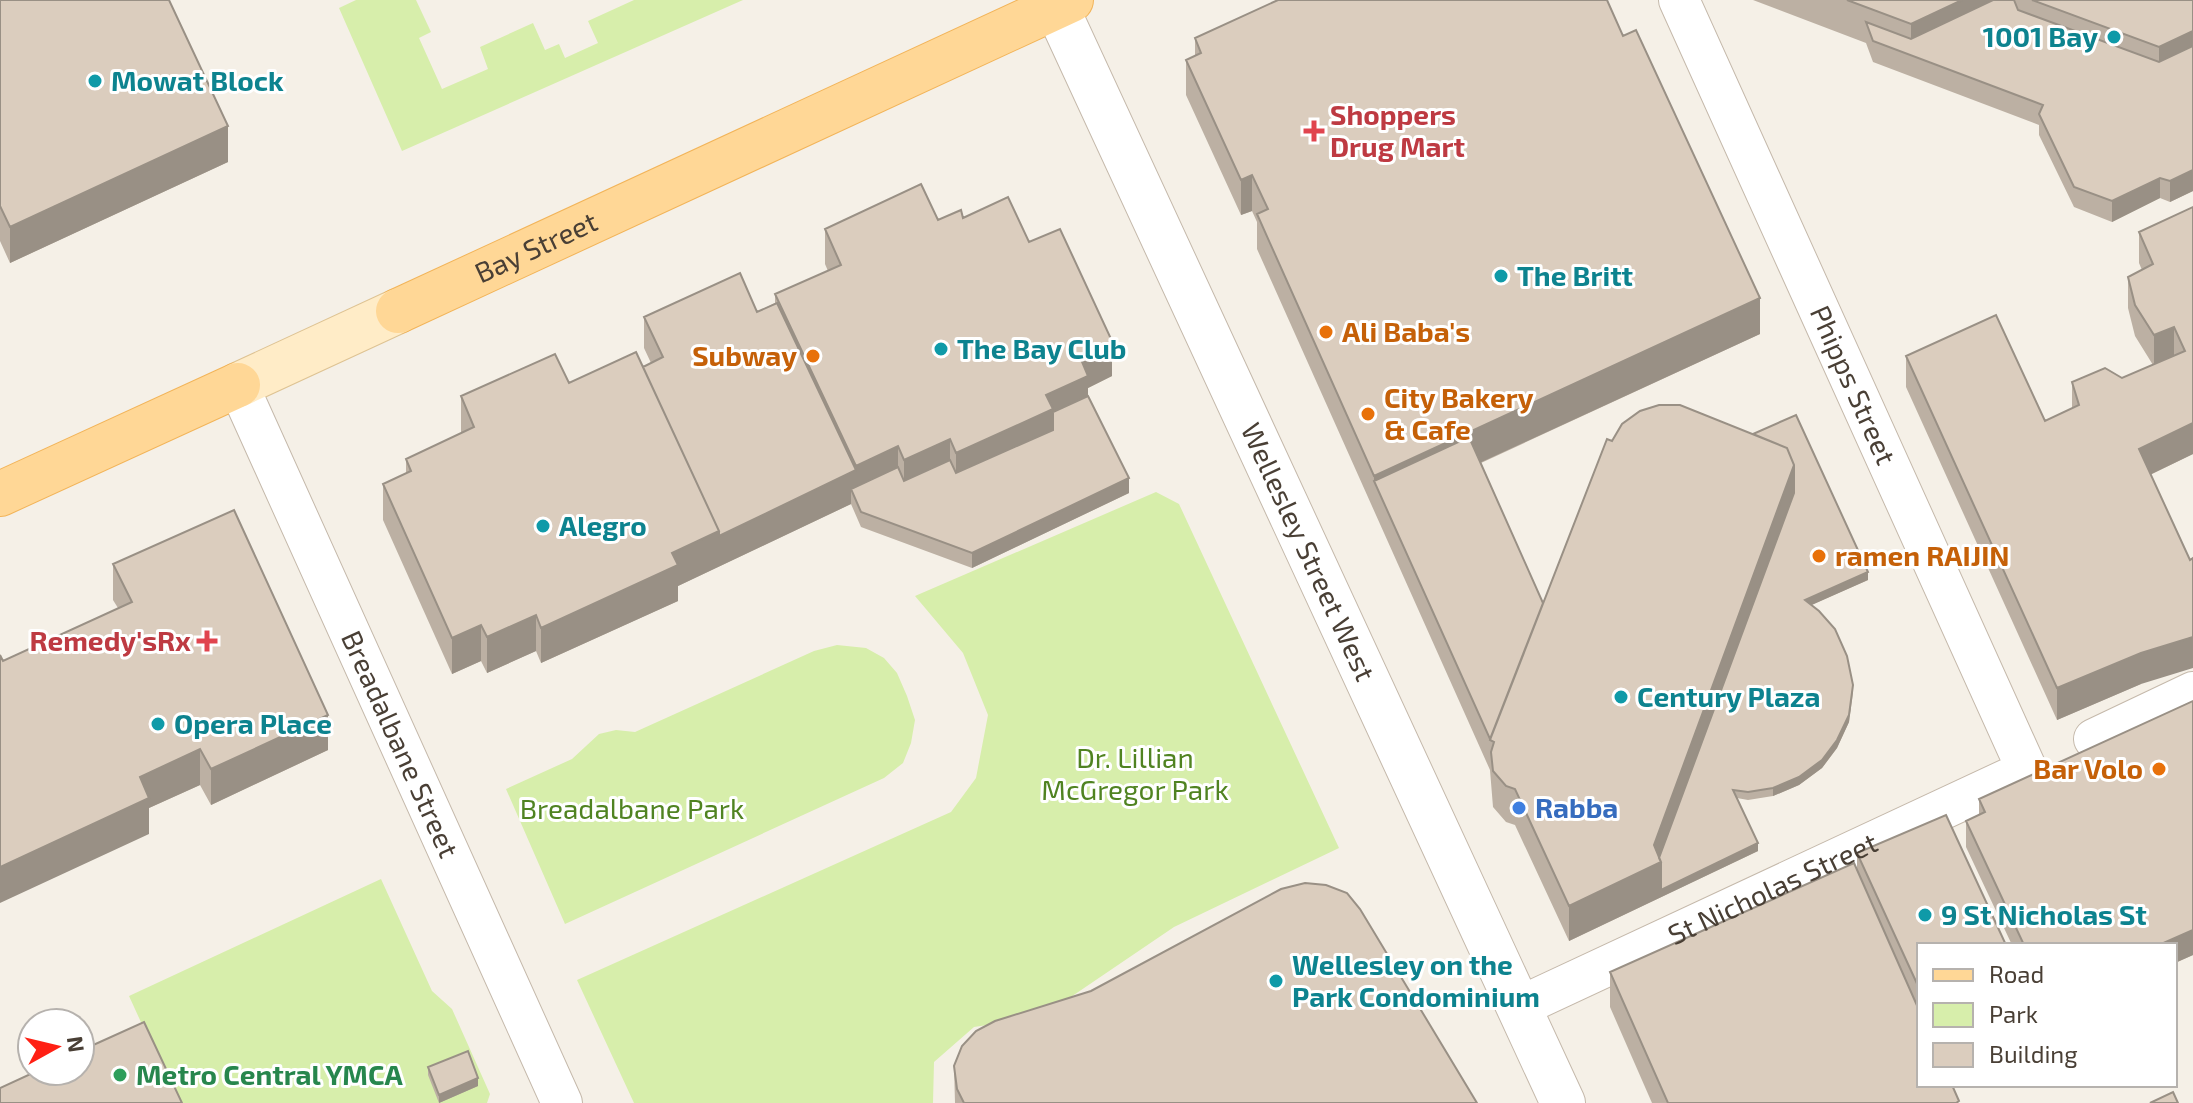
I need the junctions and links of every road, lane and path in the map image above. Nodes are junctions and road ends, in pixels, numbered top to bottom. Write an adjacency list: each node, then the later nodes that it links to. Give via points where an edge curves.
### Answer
1 (1679, 0): 7 (street, Phipps Street)
2 (1060, 2): 3 (main road, Bay Street); 8 (street, Wellesley Street West)
3 (238, 385): 4 (main road, Bay Street); 9 (street, Breadalbane Street)
4 (0, 494)
5 (2193, 692): 6 (street)
6 (2094, 739)
7 (2027, 770): 8 (street, St Nicholas Street)
8 (1519, 1007): 10 (street, Wellesley Street West)
9 (562, 1103)
10 (1563, 1103)

